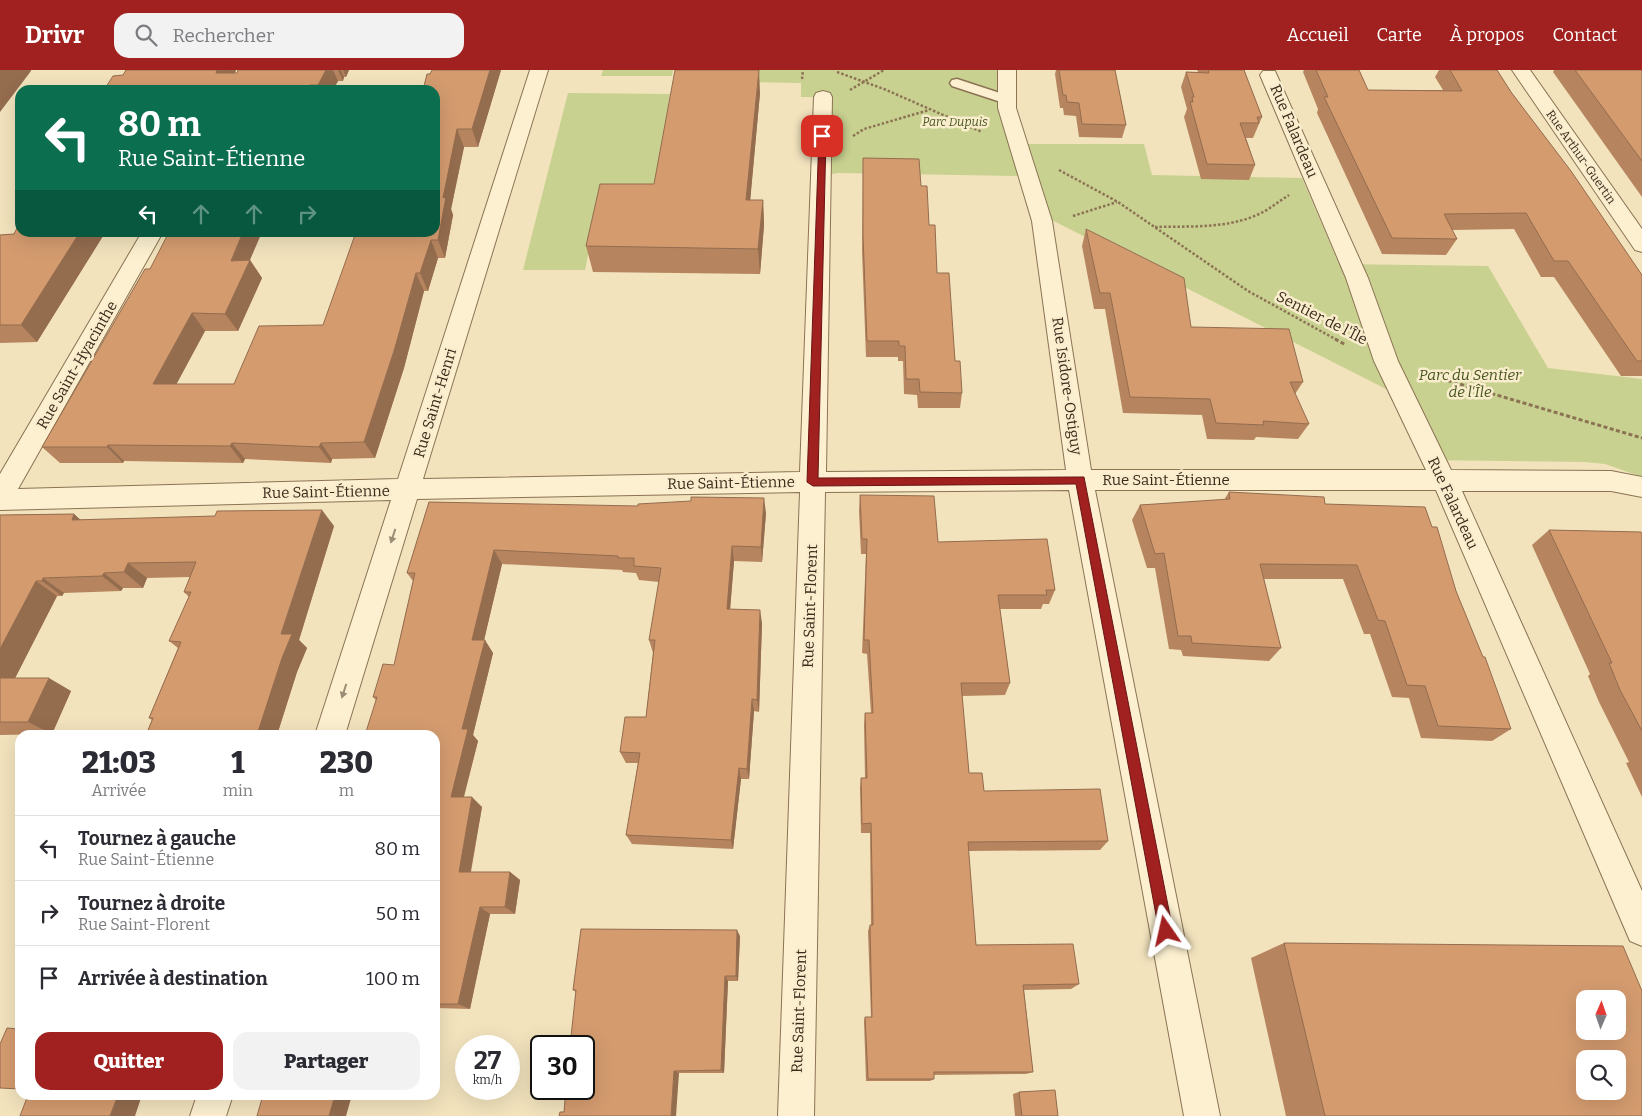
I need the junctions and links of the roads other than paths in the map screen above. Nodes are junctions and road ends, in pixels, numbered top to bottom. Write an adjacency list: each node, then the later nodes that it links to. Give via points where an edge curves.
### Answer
1 (539, 70): 14 (street, Rue Saint-Henri)
2 (1008, 70): 7 (street, Rue Isidore-Ostiguy)
3 (1521, 70): 9 (street, Rue Arthur-Guertin)
4 (1269, 75): 11 (street, Rue Falardeau, via 1358,278 1386,361)
5 (957, 83): 7 (lane)
6 (823, 97): 12 (street, Rue Saint-Florent)
7 (1007, 100): 10 (street, Rue Isidore-Ostiguy, via 1042,221)
8 (150, 237): 15 (street, Rue Saint-Hyacinthe)
9 (1642, 244)
10 (1080, 480): 11 (street, Rue Saint-Étienne); 12 (street, Rue Saint-Étienne); 21 (street, Rue Isidore-Ostiguy)
11 (1444, 480): 13 (street, Rue Saint-Étienne, via 1610,481); 17 (street, Rue Falardeau)
12 (813, 482): 14 (street, Rue Saint-Étienne); 20 (street, Rue Saint-Florent)
13 (1642, 487)
14 (408, 490): 15 (street, Rue Saint-Étienne); 16 (street, Rue Saint-Henri, one-way to 16)
15 (0, 498)
16 (332, 730)
17 (1642, 929)
18 (213, 1100): 19 (street)
19 (208, 1116)
20 (796, 1116)
21 (1202, 1116)

